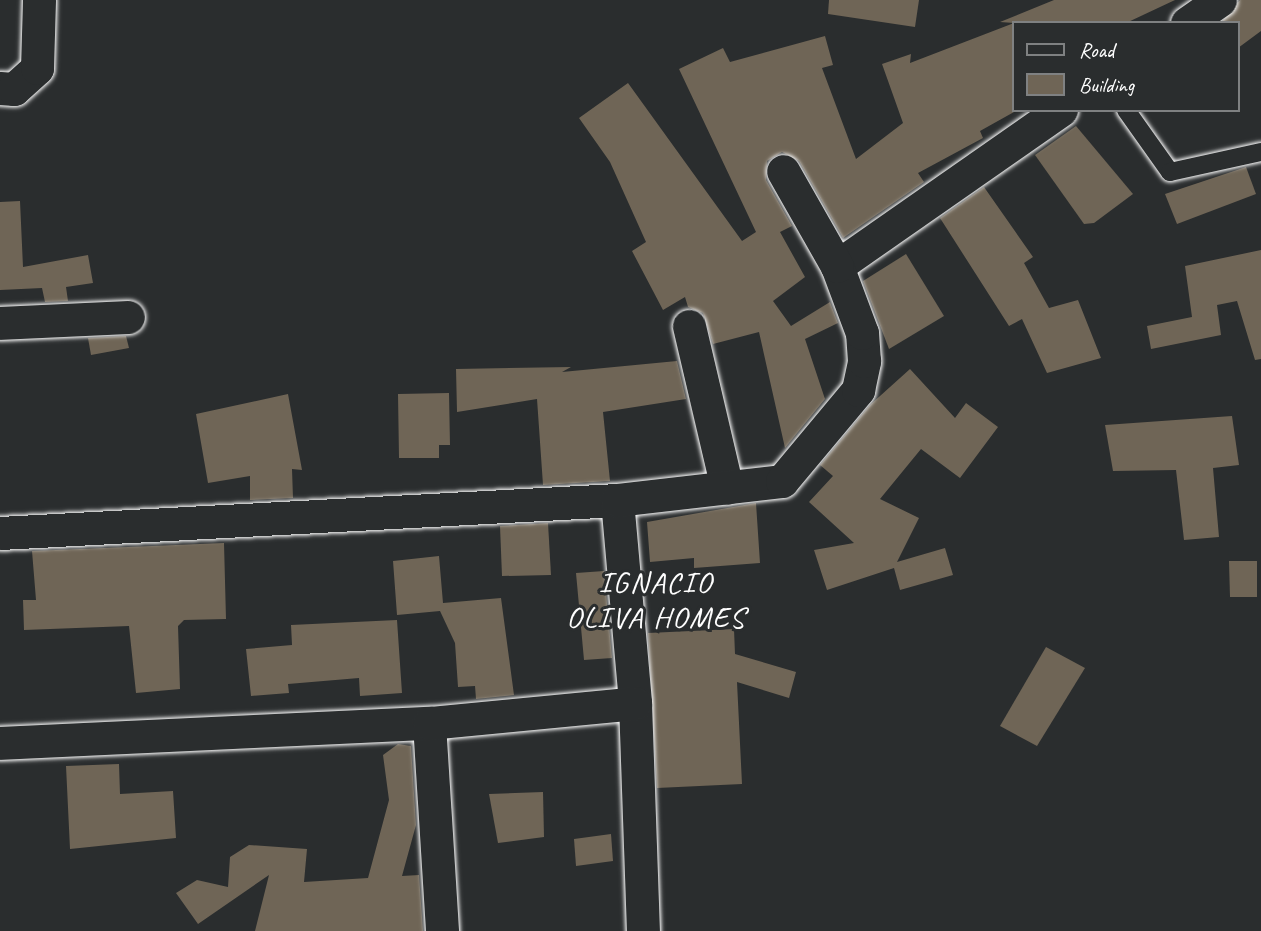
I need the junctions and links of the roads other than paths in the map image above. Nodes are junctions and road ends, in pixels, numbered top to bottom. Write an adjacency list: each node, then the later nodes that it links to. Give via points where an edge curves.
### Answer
1 (39, 0): 4 (street, via 37,68 14,89)
2 (1220, 0): 3 (street)
3 (1190, 21)
4 (0, 88)
5 (1058, 112): 9 (street)
6 (1127, 112): 7 (lane, via 1170,172)
7 (1261, 152)
8 (783, 172): 9 (street)
9 (836, 266): 13 (street, via 862,333 864,361 858,390 782,481)
10 (128, 317): 11 (street)
11 (0, 323)
12 (689, 327): 13 (street)
13 (727, 488): 14 (street)
14 (617, 500): 15 (street); 16 (street)
15 (0, 533)
16 (635, 703): 17 (street); 20 (street)
17 (429, 723): 18 (street); 19 (street)
18 (0, 743)
19 (442, 931)
20 (643, 931)

